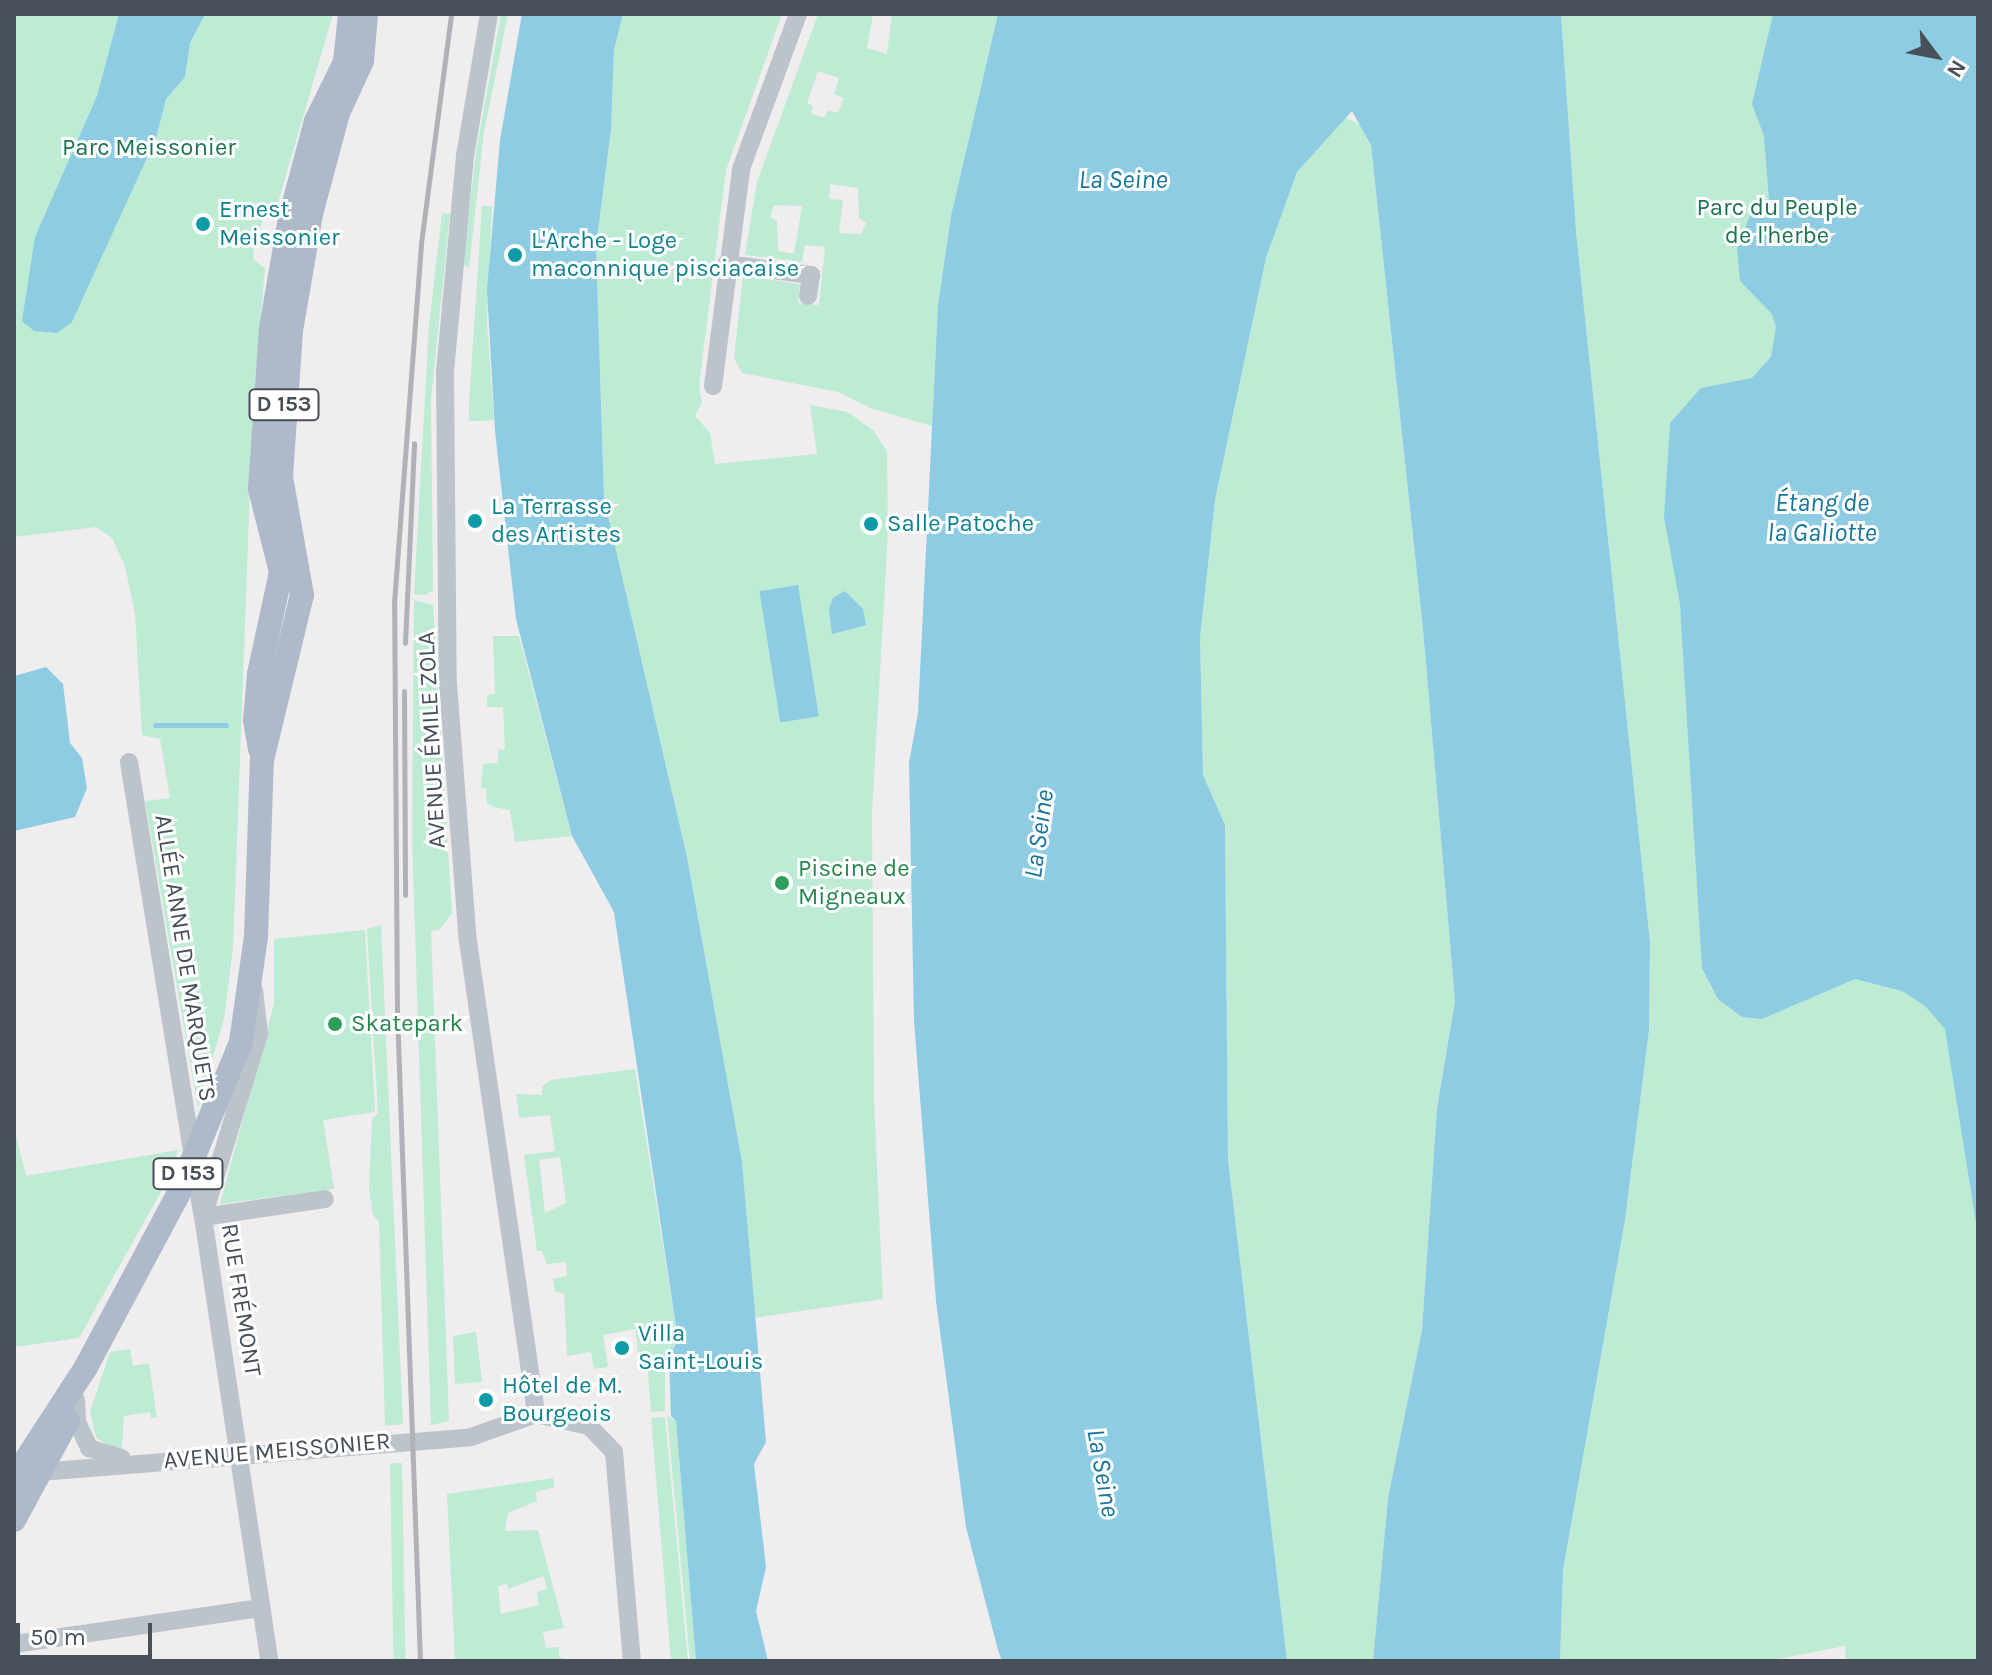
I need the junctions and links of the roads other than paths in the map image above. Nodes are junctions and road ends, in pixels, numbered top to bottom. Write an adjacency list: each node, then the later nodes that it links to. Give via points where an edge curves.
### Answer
1 (350, 14): 10 (main road, D 153, via 345,62 316,121 290,218 265,381 260,489 281,572 258,688 255,720)
2 (366, 14): 10 (main road, D 153, via 362,61 338,113 311,214 291,331 281,477 302,595)
3 (489, 14): 18 (street, AVENUE ÉMILE ZOLA, via 465,156 445,371 448,684 468,941)
4 (798, 14): 6 (street, via 741,169)
5 (813, 256): 7 (street)
6 (726, 264): 7 (street); 9 (street)
7 (811, 275): 8 (street)
8 (808, 296)
9 (713, 386)
10 (262, 760): 12 (main road, D 153)
11 (129, 762): 13 (street, ALLÉE ANNE DE MARQUETS)
12 (252, 967): 13 (main road, D 153, via 241,1042); 15 (street, RUE FRÉMONT, via 259,1034)
13 (194, 1161): 15 (street, ALLÉE ANNE DE MARQUETS); 16 (main road, D 153)
14 (325, 1199): 15 (street)
15 (203, 1217): 19 (street, RUE FRÉMONT)
16 (86, 1367): 17 (main road); 21 (main road, D 153)
17 (76, 1400): 20 (street, via 77,1422 89,1448); 21 (main road)
18 (536, 1414): 19 (street, AVENUE MEISSONIER, via 471,1437); 26 (street, via 589,1426 614,1452)
19 (239, 1457): 20 (street, AVENUE MEISSONIER); 23 (street, RUE FRÉMONT)
20 (141, 1463): 21 (street, AVENUE MEISSONIER)
21 (21, 1474): 22 (main road)
22 (14, 1520)
23 (261, 1608): 24 (street); 25 (street, RUE FRÉMONT)
24 (14, 1644)
25 (269, 1661)
26 (632, 1661)

